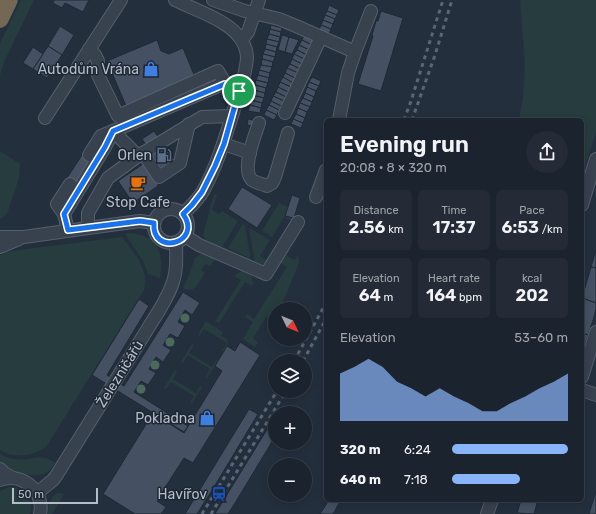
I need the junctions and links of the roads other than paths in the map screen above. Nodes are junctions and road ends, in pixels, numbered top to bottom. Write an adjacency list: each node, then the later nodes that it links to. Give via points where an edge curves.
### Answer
1 (9, 0): 8 (highway)
2 (120, 0): 11 (street)
3 (175, 0): 10 (street, via 214,18)
4 (213, 0): 7 (street)
5 (259, 0): 7 (street)
6 (371, 11): 12 (street)
7 (254, 13): 9 (street, via 279,19); 10 (street, via 248,32)
8 (0, 19)
9 (321, 37): 12 (street); 15 (street)
10 (242, 40): 14 (street, via 247,58)
11 (89, 49): 13 (street, via 95,55 98,75 118,116 218,72); 17 (street)
12 (355, 52): 18 (street)
13 (225, 84): 14 (street); 21 (street)
14 (239, 91): 16 (street)
15 (286, 113)
16 (232, 116): 20 (street, via 202,117); 23 (street)
17 (45, 118)
18 (339, 118)
19 (258, 123): 24 (street)
20 (189, 124): 25 (street); 25 (street, via 180,162 159,177)
21 (113, 131): 25 (street); 26 (street, via 101,136); 32 (street)
22 (288, 133): 24 (street, via 275,177 267,186 253,181 249,176)
23 (224, 144): 24 (street); 33 (street, via 202,192)
24 (250, 153)
25 (140, 154): 36 (street, via 108,178 88,213)
26 (89, 155)
27 (595, 164): 31 (street)
28 (324, 175): 30 (street)
29 (70, 184): 32 (street, via 57,204)
30 (316, 197)
31 (584, 199)
32 (64, 214): 37 (street)
33 (183, 214): 35 (street, via 176,210 166,210); 40 (street, Železničářů, via 188,228)
34 (298, 222): 40 (street, via 266,274 199,245)
35 (154, 223): 36 (street, via 140,221); 40 (street, via 159,239 167,243)
36 (88, 228): 37 (street)
37 (68, 230): 39 (street)
38 (0, 237): 39 (street)
39 (24, 237): 41 (street)
40 (180, 240): 49 (street, Železničářů, via 170,292 56,476)
41 (0, 247)
42 (596, 332): 43 (street)
43 (584, 371)
44 (584, 391): 45 (street)
45 (596, 394)
46 (0, 469): 47 (street)
47 (13, 478): 48 (street); 49 (street, via 25,481)
48 (0, 480)
49 (37, 493): 51 (street)
50 (491, 502): 52 (street)
51 (40, 514)
52 (486, 514)

